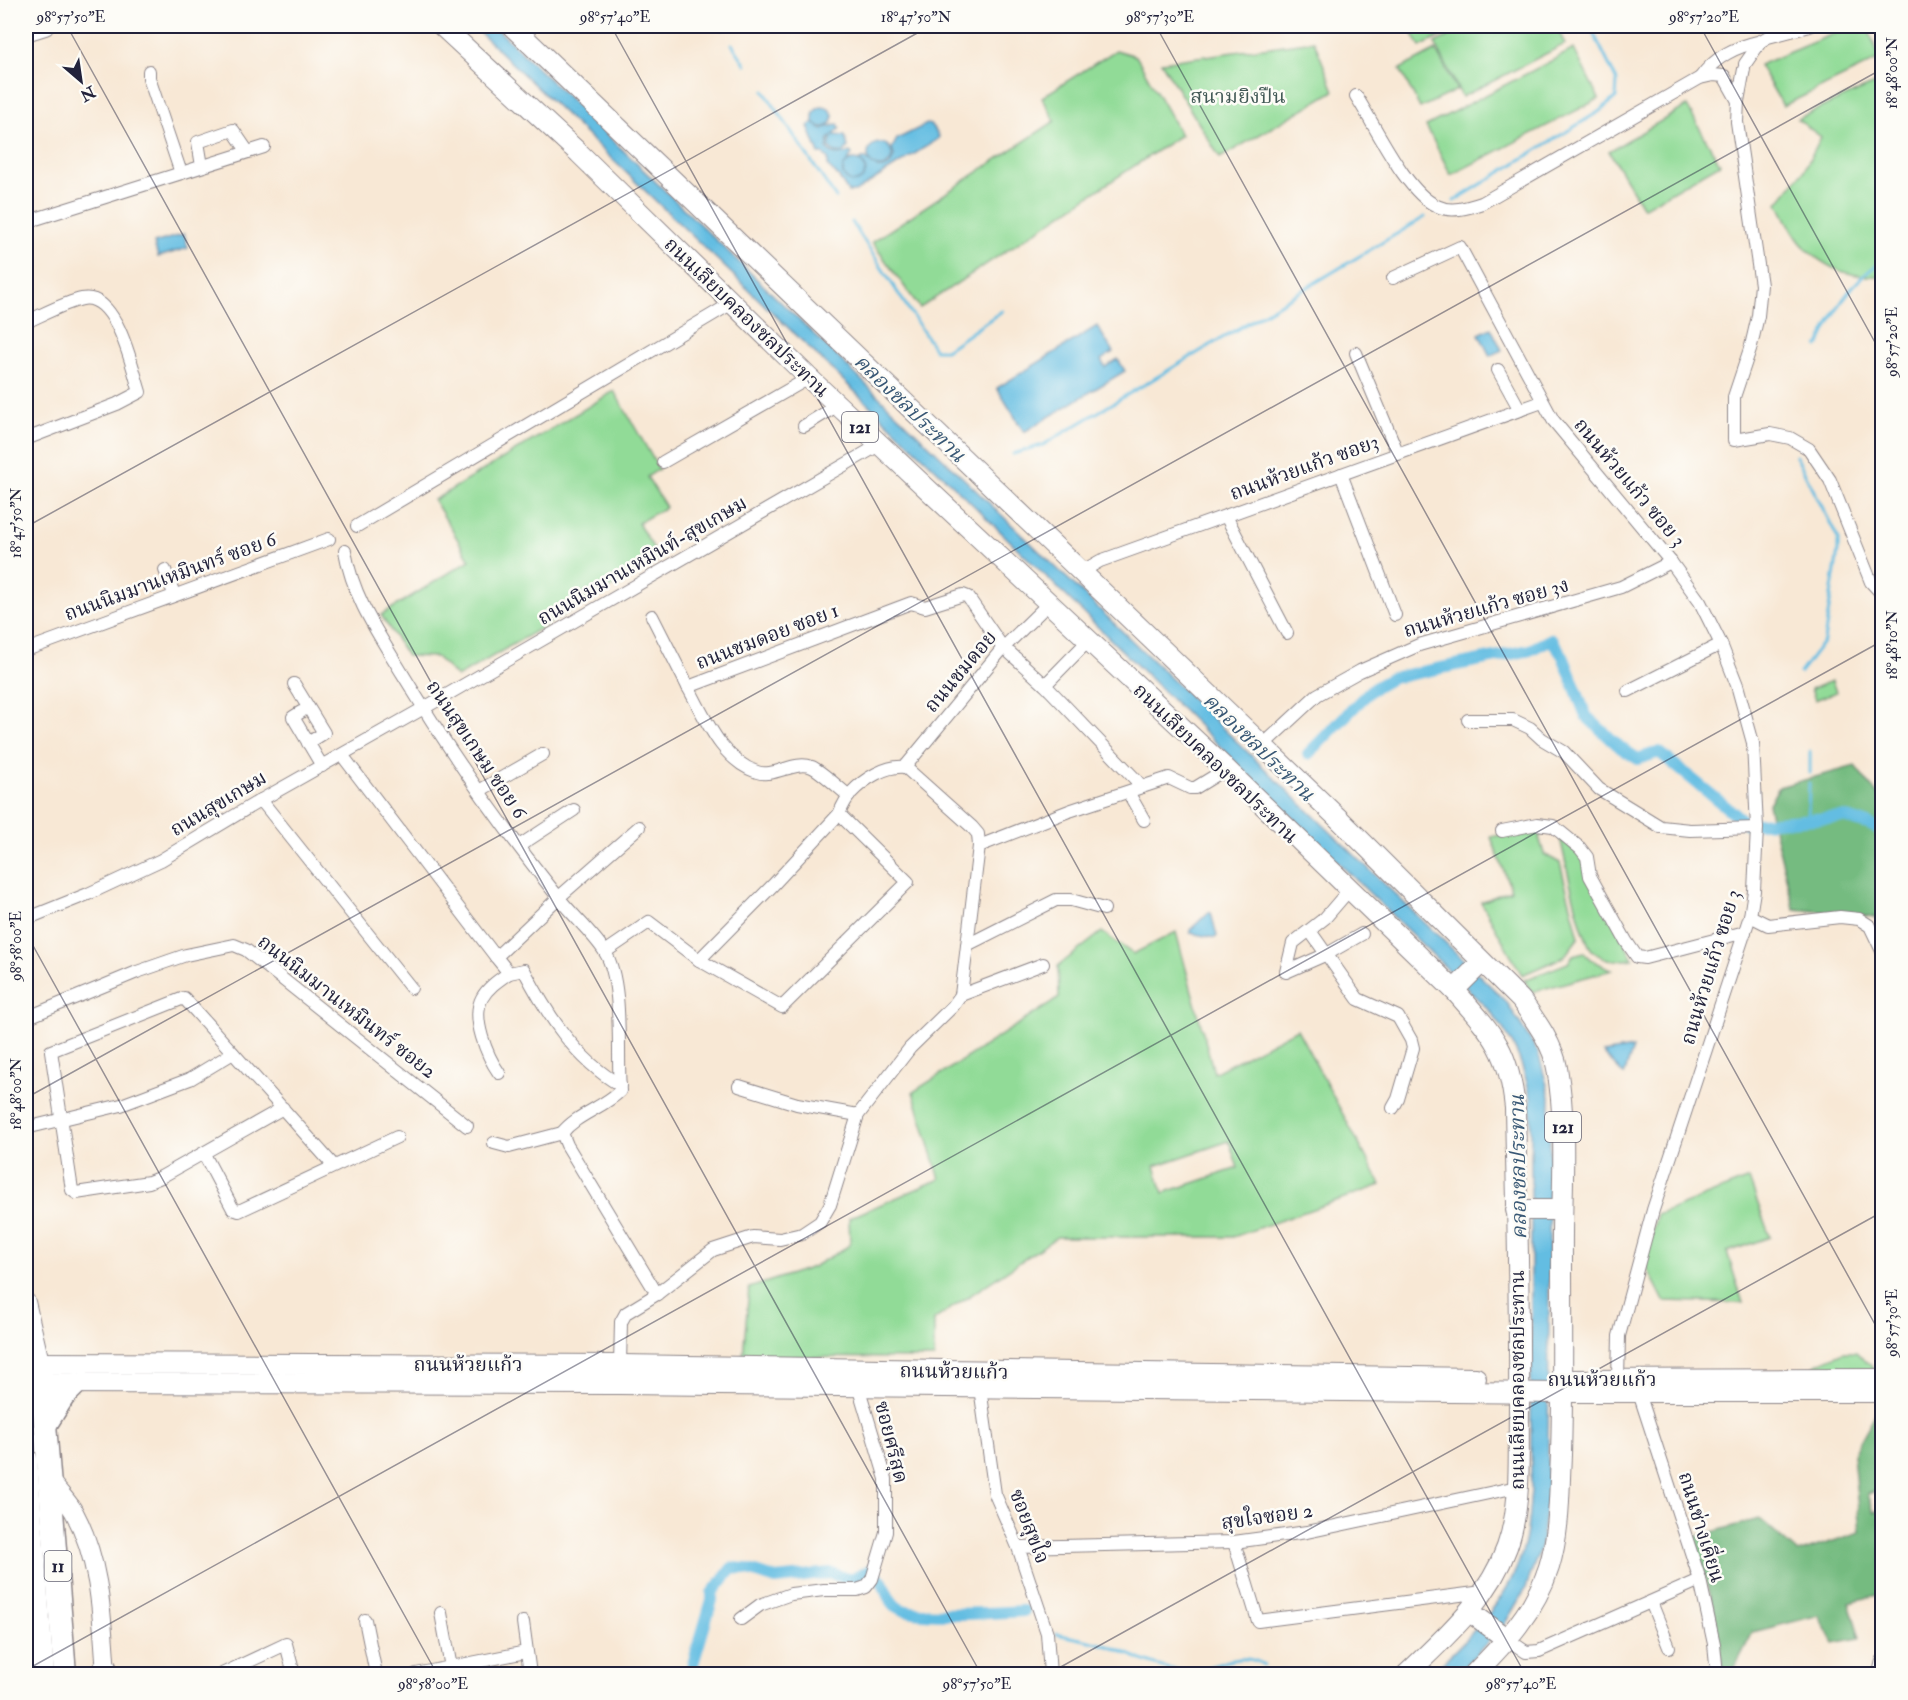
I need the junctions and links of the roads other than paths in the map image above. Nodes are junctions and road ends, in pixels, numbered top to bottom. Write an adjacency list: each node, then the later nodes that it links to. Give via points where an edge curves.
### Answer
1 (45, 26): 5 (main road)
2 (442, 26): 17 (main road, ถนนเลียบคลองชลประทาน / 121)
3 (512, 26): 37 (main road, 121)
4 (1810, 26): 6 (street)
5 (26, 32)
6 (1765, 39): 8 (street, via 1725,53); 10 (street, via 1744,67)
7 (149, 70): 14 (street)
8 (1700, 78): 9 (street, via 1482,203 1452,210 1422,197); 10 (street, via 1724,76)
9 (1356, 96)
10 (1738, 101): 39 (street, via 1737,122 1761,285 1751,346 1734,396 1734,440 1770,434 1790,438 1809,449 1830,480 1871,582)
11 (264, 147): 12 (street)
12 (248, 152): 13 (street); 13 (street, via 233,130 198,142)
13 (202, 166): 14 (street)
14 (181, 173): 15 (street)
15 (26, 222)
16 (1393, 278): 22 (street, ถนนห้วยแก้ว ซอย 3, via 1460,247)
17 (732, 303): 21 (main road, ถนนเลียบคลองชลประทาน / 121); 32 (street)
18 (26, 322): 26 (street, via 84,298 99,303 117,324 140,392 47,437)
19 (1356, 353): 28 (street)
20 (1498, 370): 24 (street)
21 (809, 378): 23 (main road, ถนนเลียบคลองชลประทาน / 121); 29 (street)
22 (1542, 402): 24 (street, ถนนห้วยแก้ว ซอย3); 35 (street, ถนนห้วยแก้ว ซอย 3)
23 (838, 405): 25 (street); 27 (main road, ถนนเลียบคลองชลประทาน / 121)
24 (1520, 410): 28 (street, ถนนห้วยแก้ว ซอย3)
25 (804, 426)
26 (26, 439)
27 (879, 445): 40 (main road, ถนนเลียบคลองชลประทาน / 121); 52 (street, ถนนนิมมานเหมินท์-สุขเกษม)
28 (1398, 454): 30 (street, ถนนห้วยแก้ว ซอย3)
29 (663, 462)
30 (1341, 474): 31 (street, ถนนห้วยแก้ว ซอย3); 41 (street)
31 (1226, 516): 37 (street, ถนนห้วยแก้ว ซอย3, via 1100,561); 43 (street)
32 (357, 526)
33 (329, 539): 38 (street, ถนนนิมมานเหมินทร์ ซอย 6)
34 (345, 551): 52 (street, ถนนสุขเกษม ซอย 6, via 349,574 364,611)
35 (1671, 562): 45 (street, ถนนห้วยแก้ว ซอย 3, via 1701,602); 56 (street, ถนนห้วยแก้ว ซอย 3ง, via 1621,587 1419,645 1360,671 1317,694)
36 (165, 570): 38 (street)
37 (1081, 572): 56 (main road, 121)
38 (174, 594): 46 (street, ถนนนิมมานเหมินทร์ ซอย 6)
39 (1882, 594)
40 (1048, 604): 44 (main road, ถนนเลียบคลองชลประทาน / 121); 47 (street, ถนนชมดอย)
41 (1395, 615)
42 (652, 616): 50 (street)
43 (1287, 633)
44 (1088, 641): 49 (street); 61 (main road, ถนนเลียบคลองชลประทาน / 121)
45 (1721, 644): 51 (street); 70 (street, ถนนห้วยแก้ว ซอย 3, via 1753,743)
46 (26, 650)
47 (1006, 651): 49 (street); 50 (street, ถนนชมดอย ซอย 1, via 963,595 926,607 911,603); 60 (street, ถนนชมดอย)
48 (294, 684): 55 (street, via 324,733)
49 (1045, 685): 62 (street)
50 (688, 687): 65 (street, ถนนชมดอย ซอย 1, via 708,724 738,761 758,773 811,767)
51 (1628, 691)
52 (424, 708): 58 (street, ถนนสุขเกษม); 63 (street, ถนนสุขเกษม ซอย 6)
53 (302, 712): 55 (street, via 292,717)
54 (1468, 720): 70 (street, via 1513,720 1530,728 1564,752 1599,789 1661,826 1690,830)
55 (308, 743): 59 (street)
56 (1262, 746): 90 (main road, 121)
57 (543, 754): 63 (street)
58 (342, 755): 59 (street, ถนนสุขเกษม); 87 (street)
59 (322, 766): 66 (street, ถนนสุขเกษม)
60 (905, 767): 65 (street, via 879,772); 74 (street, via 972,827 978,834)
61 (1226, 769): 64 (street, via 1195,788 1169,778); 75 (main road, ถนนเลียบคลองชลประทาน / 121)
62 (1138, 782)
63 (479, 791): 73 (street, ถนนสุขเกษม ซอย 6)
64 (1128, 792): 69 (street); 74 (street)
65 (849, 796): 68 (street)
66 (261, 800): 79 (street, ถนนสุขเกษม, via 161,860); 93 (street)
67 (574, 810): 73 (street)
68 (839, 814): 88 (street); 88 (street, via 908,882 782,1007)
69 (1144, 820)
70 (1757, 822): 78 (street, ถนนห้วยแก้ว ซอย 3)
71 (639, 827): 76 (street)
72 (1502, 831): 81 (street, via 1537,824 1552,826 1580,848 1587,857 1590,876 1637,957)
73 (519, 846): 76 (street, ถนนสุขเกษม ซอย 6)
74 (979, 846): 83 (street)
75 (1349, 890): 80 (street); 92 (main road, ถนนเลียบคลองชลประทาน / 121)
76 (558, 898): 85 (street, ถนนสุขเกษม ซอย 6); 87 (street)
77 (1104, 909): 83 (street, via 1056,900)
78 (1749, 916): 81 (street, ถนนห้วยแก้ว ซอย 3); 84 (street, via 1768,925 1840,917 1859,919 1870,926)
79 (26, 919)
80 (1310, 931): 86 (street); 86 (street, via 1293,943 1287,972)
81 (1744, 932): 118 (street, ถนนห้วยแก้ว ซอย 3, via 1653,1210 1619,1336)
82 (1362, 934): 86 (street)
83 (967, 945): 94 (street)
84 (1882, 951)
85 (605, 952): 88 (street, via 649,922); 98 (street, via 616,989)
86 (1327, 954): 101 (street, via 1358,999 1398,1017 1411,1040 1413,1048)
87 (496, 957): 91 (street)
88 (699, 960)
89 (1043, 964): 94 (street)
90 (1480, 964): 92 (main road); 112 (main road, 121, via 1521,1000 1557,1065 1563,1118)
91 (509, 973): 97 (street, via 481,999 478,1015 488,1057); 98 (street, via 524,970 568,1040 602,1075)
92 (1456, 987): 111 (main road, ถนนเลียบคลองชลประทาน / 121, via 1498,1043 1507,1062 1515,1108)
93 (411, 988)
94 (961, 995): 102 (street, via 910,1048)
95 (26, 1018): 104 (street, ถนนนิมมานเหมินทร์ ซอย2, via 147,968 234,945 246,950)
96 (233, 1053): 100 (street); 103 (street, via 190,1079 121,1105); 103 (street, via 184,998 51,1051)
97 (499, 1073)
98 (620, 1085): 106 (street, via 611,1101 568,1125)
99 (739, 1086): 102 (street, via 796,1104)
100 (283, 1108): 109 (street); 110 (street)
101 (1393, 1108)
102 (858, 1115): 113 (street, via 830,1205 820,1222 802,1234 780,1239 753,1238 713,1250)
103 (60, 1120): 105 (street); 109 (street, via 72,1190 76,1193 149,1182)
104 (467, 1126)
105 (26, 1128)
106 (562, 1133): 108 (street, via 509,1147); 113 (street)
107 (397, 1137): 110 (street)
108 (494, 1143)
109 (204, 1154): 110 (street, via 234,1209 239,1211)
110 (334, 1166)
111 (1521, 1210): 112 (main road); 122 (main road, ถนนเลียบคลองชลประทาน / 121)
112 (1557, 1210): 123 (main road, 121)
113 (657, 1294): 116 (street, via 626,1313 621,1322)
114 (26, 1302): 115 (main road, 11)
115 (34, 1366): 116 (main road, ถนนห้วยแก้ว, via 64,1362); 120 (main road, ถนนห้วยแก้ว); 126 (highway, 11)
116 (620, 1374): 119 (main road, ถนนห้วยแก้ว); 120 (main road, ถนนห้วยแก้ว); 121 (main road, ถนนห้วยแก้ว)
117 (1882, 1378): 118 (main road, ถนนห้วยแก้ว)
118 (1618, 1379): 123 (main road, ถนนห้วยแก้ว)
119 (980, 1380): 121 (main road, ถนนห้วยแก้ว); 122 (main road, ถนนห้วยแก้ว); 131 (street, ซอยสุขใจ, via 995,1494)
120 (76, 1384): 126 (highway)
121 (858, 1386): 137 (street, ซอยศรีสุด, via 886,1479 886,1532 874,1574 866,1587 790,1594 760,1605)
122 (1519, 1386): 123 (main road, ถนนห้วยแก้ว); 129 (main road, ถนนเลียบคลองชลประทาน / 121)
123 (1563, 1386): 124 (main road, ถนนห้วยแก้ว); 140 (main road, 121, via 1556,1543 1527,1615)
124 (1639, 1393): 125 (main road, ถนนห้วยแก้ว); 132 (street, ถนนช่างเคี่ยน)
125 (1882, 1393)
126 (46, 1424): 128 (highway, 11)
127 (26, 1459): 148 (highway, 11)
128 (51, 1482): 146 (main road, via 73,1509 89,1545 102,1611); 149 (highway, 11)
129 (1517, 1487): 130 (street, สุขใจซอย 2, via 1307,1532); 133 (main road, ถนนเลียบคลองชลประทาน / 121, via 1515,1515 1506,1548)
130 (1234, 1542): 131 (street, สุขใจซอย 2); 133 (street, via 1258,1621)
131 (1018, 1547): 155 (street, ซอยสุขใจ, via 1048,1636)
132 (1700, 1580): 134 (street); 158 (street, ถนนช่างเคี่ยน)
133 (1483, 1592): 136 (main road, ถนนเลียบคลองชลประทาน / 121)
134 (1651, 1602): 140 (street, via 1539,1651 1526,1652); 141 (street)
135 (441, 1612): 145 (street)
136 (1470, 1612): 140 (main road); 156 (main road, ถนนเลียบคลองชลประทาน / 121)
137 (741, 1619)
138 (365, 1620): 152 (street)
139 (523, 1622): 142 (street)
140 (1507, 1639): 157 (main road, 121)
141 (1669, 1647)
142 (526, 1652): 145 (street); 154 (street)
143 (1882, 1661): 159 (street)
144 (26, 1669): 147 (highway)
145 (452, 1671): 153 (street)
146 (104, 1672)
147 (28, 1674)
148 (43, 1674)
149 (65, 1674)
150 (222, 1674): 151 (street, via 286,1644)
151 (294, 1674)
152 (376, 1674)
153 (416, 1674)
154 (530, 1674)
155 (1050, 1674)
156 (1407, 1674)
157 (1474, 1674)
158 (1717, 1674)
159 (1882, 1674)

